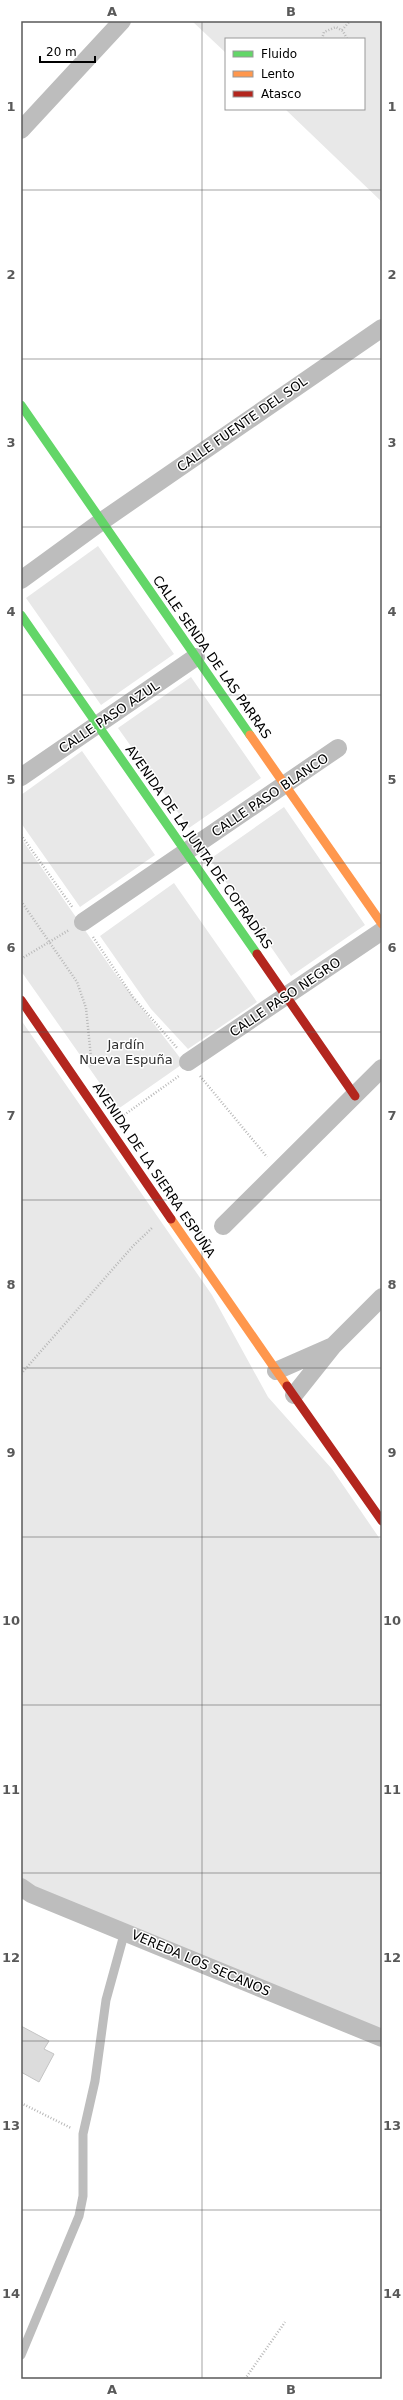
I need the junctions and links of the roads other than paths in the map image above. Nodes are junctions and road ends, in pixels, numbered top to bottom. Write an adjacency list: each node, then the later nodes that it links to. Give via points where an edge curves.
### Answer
1 (122, 21): 2 (street)
2 (21, 129)
3 (382, 328): 5 (street, CALLE FUENTE DEL SOL)
4 (21, 405): 5 (street, CALLE SENDA DE LAS PARRAS)
5 (102, 521): 6 (street, CALLE FUENTE DEL SOL); 8 (street, CALLE SENDA DE LAS PARRAS)
6 (21, 580)
7 (21, 615): 9 (street, AVENIDA DE LA JUNTA DE COFRADÍAS)
8 (196, 657): 9 (street, CALLE PASO AZUL); 12 (street, CALLE SENDA DE LAS PARRAS)
9 (98, 725): 11 (street, CALLE PASO AZUL); 13 (street, AVENIDA DE LA JUNTA DE COFRADÍAS)
10 (338, 748): 12 (street, CALLE PASO BLANCO)
11 (21, 777)
12 (284, 784): 13 (street, CALLE PASO BLANCO); 15 (street, CALLE SENDA DE LAS PARRAS)
13 (187, 851): 14 (street, CALLE PASO BLANCO); 17 (street, AVENIDA DE LA JUNTA DE COFRADÍAS)
14 (83, 922)
15 (382, 924)
16 (382, 931): 17 (street, CALLE PASO NEGRO)
17 (286, 996): 19 (street, CALLE PASO NEGRO); 21 (street, AVENIDA DE LA JUNTA DE COFRADÍAS)
18 (21, 1000): 23 (street, AVENIDA DE LA SIERRA ESPUÑA)
19 (190, 1064)
20 (382, 1068): 21 (street)
21 (355, 1096): 22 (street)
22 (223, 1226)
23 (223, 1295): 25 (street, AVENIDA DE LA SIERRA ESPUÑA); 27 (street, AVENIDA DE LA SIERRA ESPUÑA)
24 (382, 1297): 26 (street)
25 (244, 1342)
26 (333, 1346): 27 (street); 28 (street)
27 (276, 1371): 28 (street, AVENIDA DE LA SIERRA ESPUÑA)
28 (288, 1397): 29 (street, AVENIDA DE LA SIERRA ESPUÑA)
29 (382, 1521)
30 (21, 1887): 31 (street, VEREDA LOS SECANOS, via 31,1894)
31 (125, 1931): 32 (street, VEREDA LOS SECANOS); 33 (lane, via 106,2000 95,2081 84,2134 83,2196 79,2216)
32 (382, 2038)
33 (21, 2355)

